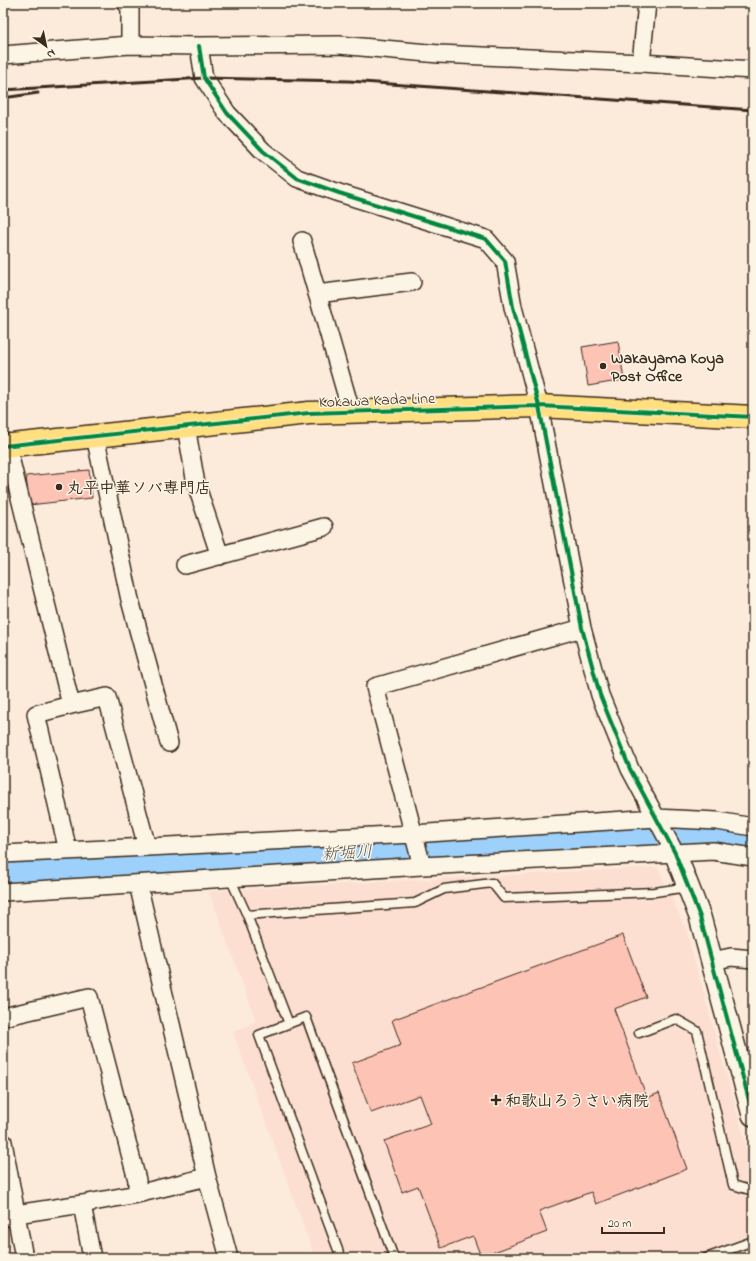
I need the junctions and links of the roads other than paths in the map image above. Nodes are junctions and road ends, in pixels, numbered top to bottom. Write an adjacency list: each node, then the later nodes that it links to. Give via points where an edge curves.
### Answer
1 (126, 3): 3 (street, via 130,7)
2 (647, 3): 6 (street)
3 (130, 45): 4 (street); 5 (street)
4 (199, 46): 6 (street, via 339,45 439,54); 11 (street, via 204,78 227,113 263,151 297,178 486,239 504,261 513,307)
5 (3, 55)
6 (641, 63): 7 (street)
7 (753, 70)
8 (302, 241): 10 (street)
9 (412, 282): 10 (street)
10 (317, 294): 12 (street)
11 (539, 406): 12 (main road, Kokawa Kada Line); 13 (main road, Kokawa Kada Line); 20 (street)
12 (350, 411): 14 (main road, Kokawa Kada Line)
13 (753, 417)
14 (186, 426): 15 (main road, Kokawa Kada Line); 18 (street, via 196,484)
15 (95, 436): 16 (main road, Kokawa Kada Line); 22 (street, via 130,600)
16 (5, 445): 21 (street)
17 (324, 527): 18 (street)
18 (220, 556): 19 (street)
19 (185, 565)
20 (582, 628): 23 (street, via 600,695 630,769); 25 (street, via 375,687)
21 (72, 705): 26 (street, via 107,697); 27 (street, via 36,714)
22 (169, 743)
23 (656, 818): 24 (street, via 717,821); 25 (street); 28 (street)
24 (753, 827)
25 (413, 834): 26 (street); 31 (street)
26 (146, 847): 27 (street)
27 (68, 851): 29 (street)
28 (675, 853): 30 (street, via 713,851); 31 (street); 34 (street)
29 (3, 854)
30 (753, 857)
31 (422, 866): 32 (street)
32 (230, 878): 33 (street); 36 (lane)
33 (138, 884): 35 (street); 45 (street)
34 (689, 887): 36 (lane, via 655,892 504,898 492,883 444,889 415,903); 38 (street)
35 (3, 892)
36 (247, 915): 40 (lane)
37 (753, 959): 38 (street, via 731,956)
38 (712, 961): 42 (street)
39 (3, 1017): 47 (street, via 89,997 137,1180)
40 (289, 1024): 54 (lane, via 259,1035); 55 (lane, via 306,1017)
41 (639, 1033): 46 (lane, via 676,1019 697,1031 733,1185)
42 (746, 1062): 43 (street)
43 (753, 1115)
44 (3, 1142): 49 (street)
45 (207, 1177): 47 (street); 53 (street)
46 (753, 1191)
47 (137, 1194): 48 (street)
48 (82, 1204): 49 (street); 52 (street)
49 (9, 1216): 51 (street)
50 (753, 1241): 56 (lane)
51 (24, 1258)
52 (92, 1258)
53 (229, 1258)
54 (341, 1258)
55 (394, 1258)
56 (706, 1258)

